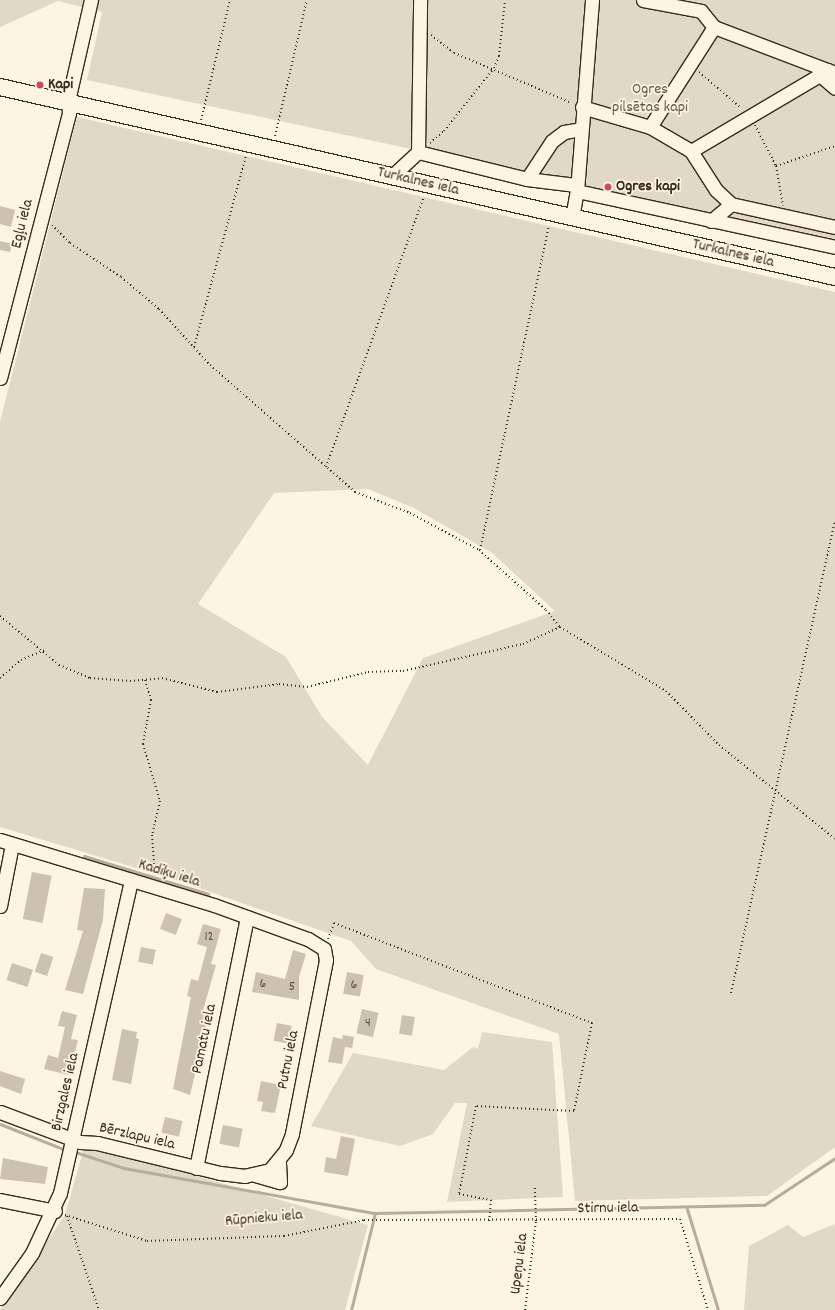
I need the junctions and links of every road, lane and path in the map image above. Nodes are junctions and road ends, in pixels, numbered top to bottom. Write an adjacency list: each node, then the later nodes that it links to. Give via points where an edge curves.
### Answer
1 (91, 0): 15 (street, Egļu iela)
2 (230, 0): 20 (path)
3 (307, 0): 22 (path)
4 (420, 0): 8 (street)
5 (505, 0): 11 (path, via 499,56)
6 (592, 0): 16 (street)
7 (643, 0): 9 (street, via 701,11)
8 (419, 26): 11 (path, via 454,53); 24 (street)
9 (714, 27): 10 (street); 12 (street)
10 (690, 65): 17 (path); 18 (street)
11 (494, 68): 16 (path, via 544,93); 24 (path, via 444,132)
12 (827, 73): 14 (street); 17 (street)
13 (0, 87): 15 (main road, Turkalnes iela)
14 (835, 88)
15 (68, 101): 20 (main road, Turkalnes iela); 32 (street, Egļu iela, via 69,113)
16 (582, 107): 18 (street); 19 (street)
17 (752, 118): 23 (street); 26 (path)
18 (650, 127): 23 (street)
19 (581, 129): 28 (street, via 564,132 552,141); 29 (street)
20 (199, 131): 22 (main road, Turkalnes iela)
21 (835, 146): 26 (path)
22 (272, 149): 27 (main road, Turkalnes iela)
23 (691, 151): 31 (street, via 716,190)
24 (418, 152): 27 (street); 28 (street)
25 (246, 156): 40 (path)
26 (776, 166): 33 (path)
27 (392, 176): 34 (main road, Turkalnes iela)
28 (527, 179): 29 (street)
29 (577, 188): 34 (street); 35 (street)
30 (424, 197): 42 (path)
31 (731, 204): 33 (street); 35 (street)
32 (42, 216): 40 (path, via 70,243 121,277 159,309); 41 (street, Egļu iela)
33 (786, 217): 37 (street)
34 (572, 218): 39 (main road, Turkalnes iela)
35 (711, 221): 38 (street)
36 (549, 226): 44 (path)
37 (835, 227)
38 (835, 247)
39 (835, 278)
40 (194, 347): 42 (path)
41 (0, 378)
42 (326, 467): 44 (path, via 355,492 410,513)
43 (835, 520): 50 (path)
44 (480, 550): 46 (path, via 546,610)
45 (0, 616): 47 (path)
46 (560, 627): 49 (path, via 523,644 474,657 440,660 403,670 368,672 307,687 279,684 216,692 162,678); 50 (path, via 666,691 719,745)
47 (44, 650): 48 (path, via 21,660); 49 (path, via 60,665 90,678)
48 (0, 678)
49 (145, 680): 53 (path, via 151,700 143,744 160,801 152,835)
50 (775, 787): 51 (path); 58 (path)
51 (835, 838)
52 (6, 842): 54 (street, Kadiķu iela); 55 (street)
53 (151, 871)
54 (131, 880): 56 (street, Kadiķu iela); 60 (street, Birzgales iela)
55 (0, 906)
56 (247, 917): 57 (street, Kadiķu iela, via 308,939); 62 (street, Pamatu iela)
57 (324, 949): 61 (street, Putnu iela, via 326,960 292,1134); 70 (path, via 334,922 592,1024 574,1111 476,1106 459,1194 491,1200)
58 (731, 992)
59 (0, 1112): 60 (street, Bērzlapu iela)
60 (73, 1140): 62 (street, Bērzlapu iela, via 97,1143); 67 (street, Birzgales iela)
61 (279, 1161): 63 (street, Putnu iela); 64 (street, via 280,1182)
62 (196, 1168): 64 (street, Bērzlapu iela)
63 (270, 1170): 64 (street, Bērzlapu iela)
64 (255, 1175)
65 (535, 1186): 69 (path, Upeņu iela)
66 (0, 1200): 67 (street)
67 (55, 1211): 68 (path, Rūpnieku iela); 71 (street, Birzgales iela, via 15,1280)
68 (67, 1216): 70 (path, Rūpnieku iela, via 147,1241 284,1236 364,1220); 72 (path)
69 (536, 1221): 70 (path, Rūpnieku iela); 73 (path, Upeņu iela); 74 (path, Stirnu iela, via 680,1219)
70 (489, 1222)
71 (0, 1298)
72 (99, 1310)
73 (525, 1310)
74 (708, 1310)

